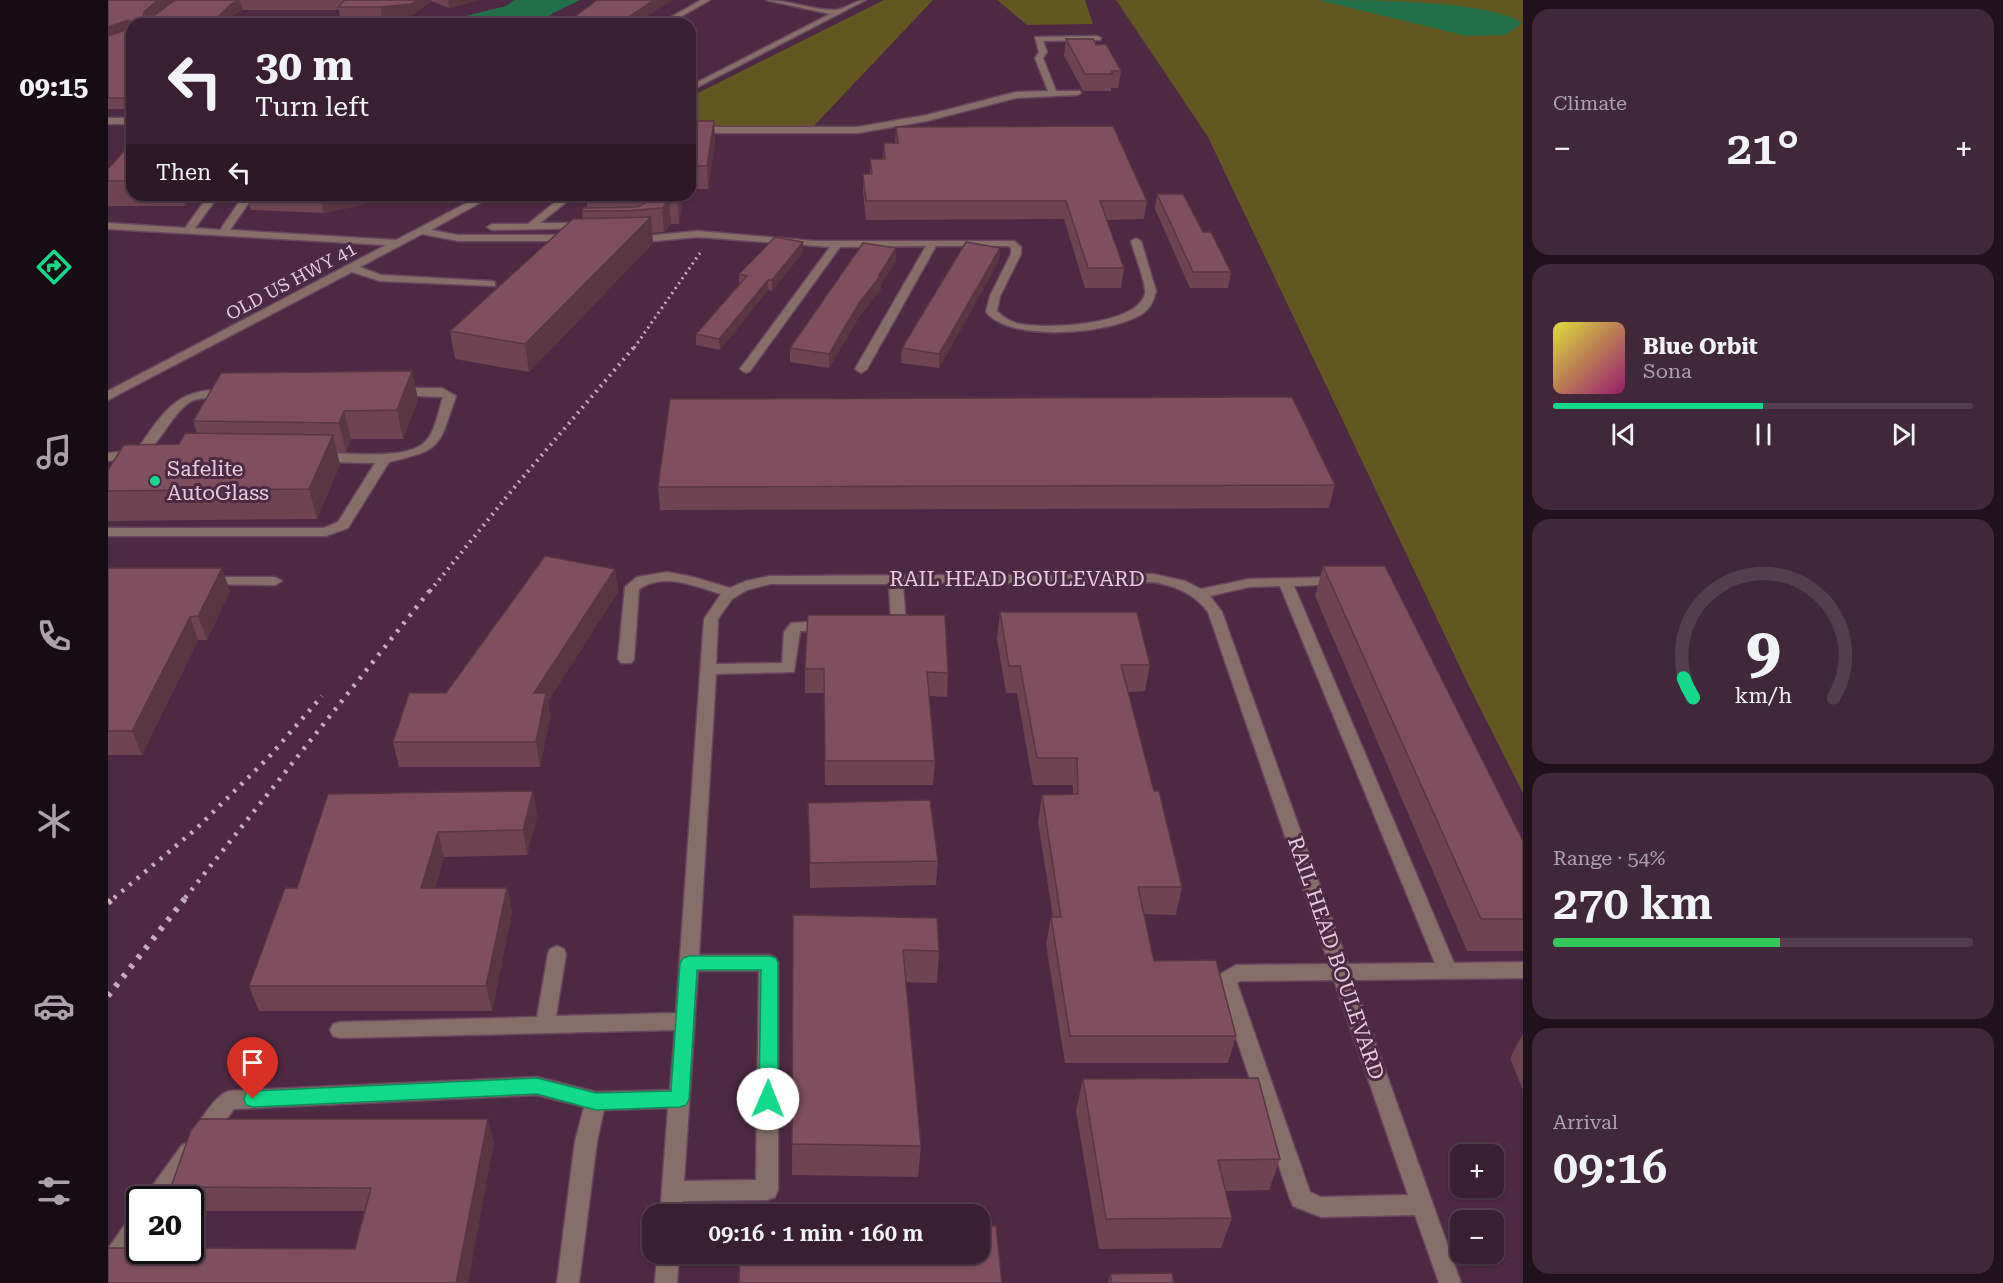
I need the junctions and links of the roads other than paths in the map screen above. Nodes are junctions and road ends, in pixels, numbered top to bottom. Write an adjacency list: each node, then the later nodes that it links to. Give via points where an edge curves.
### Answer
1 (706, 0): 6 (street)
2 (773, 0): 5 (street)
3 (845, 2): 4 (street)
4 (858, 2): 5 (street)
5 (837, 13): 8 (street)
6 (674, 18)
7 (1097, 38): 9 (street, via 1038,39 1042,52 1039,58)
8 (696, 86)
9 (1053, 93): 10 (street); 13 (street, via 1016,95 927,118 858,130)
10 (1077, 93)
11 (108, 121): 12 (street)
12 (126, 121)
13 (696, 130)
14 (210, 201): 23 (street)
15 (245, 201): 24 (street)
16 (478, 201): 22 (street, OLD US HWY 41)
17 (562, 201): 20 (street)
18 (596, 225): 20 (street)
19 (108, 226): 23 (street)
20 (531, 226): 21 (street)
21 (492, 227)
22 (422, 231): 25 (street, via 458,238); 28 (street, OLD US HWY 41)
23 (187, 232): 24 (street)
24 (223, 233): 28 (street)
25 (584, 238)
26 (617, 240): 30 (street, via 698,234)
27 (1136, 241): 29 (street, via 1152,291 1143,308 1110,321 1043,329 1007,325 990,312 1016,254 1014,245)
28 (399, 243): 31 (street, OLD US HWY 41)
29 (933, 243): 30 (street); 34 (street)
30 (837, 244): 33 (street)
31 (351, 268): 32 (street, via 408,282); 37 (street, OLD US HWY 41)
32 (491, 284)
33 (746, 369)
34 (861, 369)
35 (383, 392): 42 (street, via 442,392 450,396 434,441 418,452)
36 (242, 393): 38 (street, via 207,394 184,400 142,451)
37 (108, 396)
38 (134, 455): 39 (street); 40 (street)
39 (158, 455)
40 (108, 457)
41 (301, 458): 42 (street)
42 (384, 459): 43 (street, via 343,525 326,532)
43 (108, 532)
44 (896, 579): 49 (street, RAIL HEAD BOULEVARD, via 770,580); 50 (street, RAIL HEAD BOULEVARD, via 1153,578 1183,585); 51 (street, via 899,625)
45 (1352, 580): 48 (street)
46 (191, 581): 47 (street)
47 (275, 581)
48 (1284, 582): 50 (street, via 1233,584); 58 (street)
49 (731, 592): 53 (street, via 671,576 642,578 633,587); 54 (street, via 716,606 711,619)
50 (1199, 594): 59 (street, RAIL HEAD BOULEVARD, via 1215,612)
51 (876, 625)
52 (842, 626): 54 (street, via 796,626 791,632 789,668)
53 (626, 659)
54 (708, 669): 56 (street)
55 (557, 954): 61 (street)
56 (689, 963): 60 (street); 66 (street, via 770,963 767,1190)
57 (1523, 970): 58 (street)
58 (1448, 971): 59 (street)
59 (1341, 972): 68 (street, RAIL HEAD BOULEVARD); 68 (street, via 1236,973 1227,980 1301,1199 1322,1207)
60 (685, 1021): 61 (street); 63 (street)
61 (546, 1025): 62 (street)
62 (340, 1030)
63 (680, 1099): 64 (street); 66 (street)
64 (596, 1101): 65 (street, via 537,1086 229,1100); 72 (street, via 586,1141)
65 (164, 1186)
66 (673, 1191): 67 (street)
67 (672, 1204)
68 (1423, 1204): 74 (street, RAIL HEAD BOULEVARD)
69 (126, 1242): 71 (street)
70 (667, 1264): 73 (street)
71 (108, 1269)
72 (568, 1283)
73 (666, 1283)
74 (1450, 1283)

